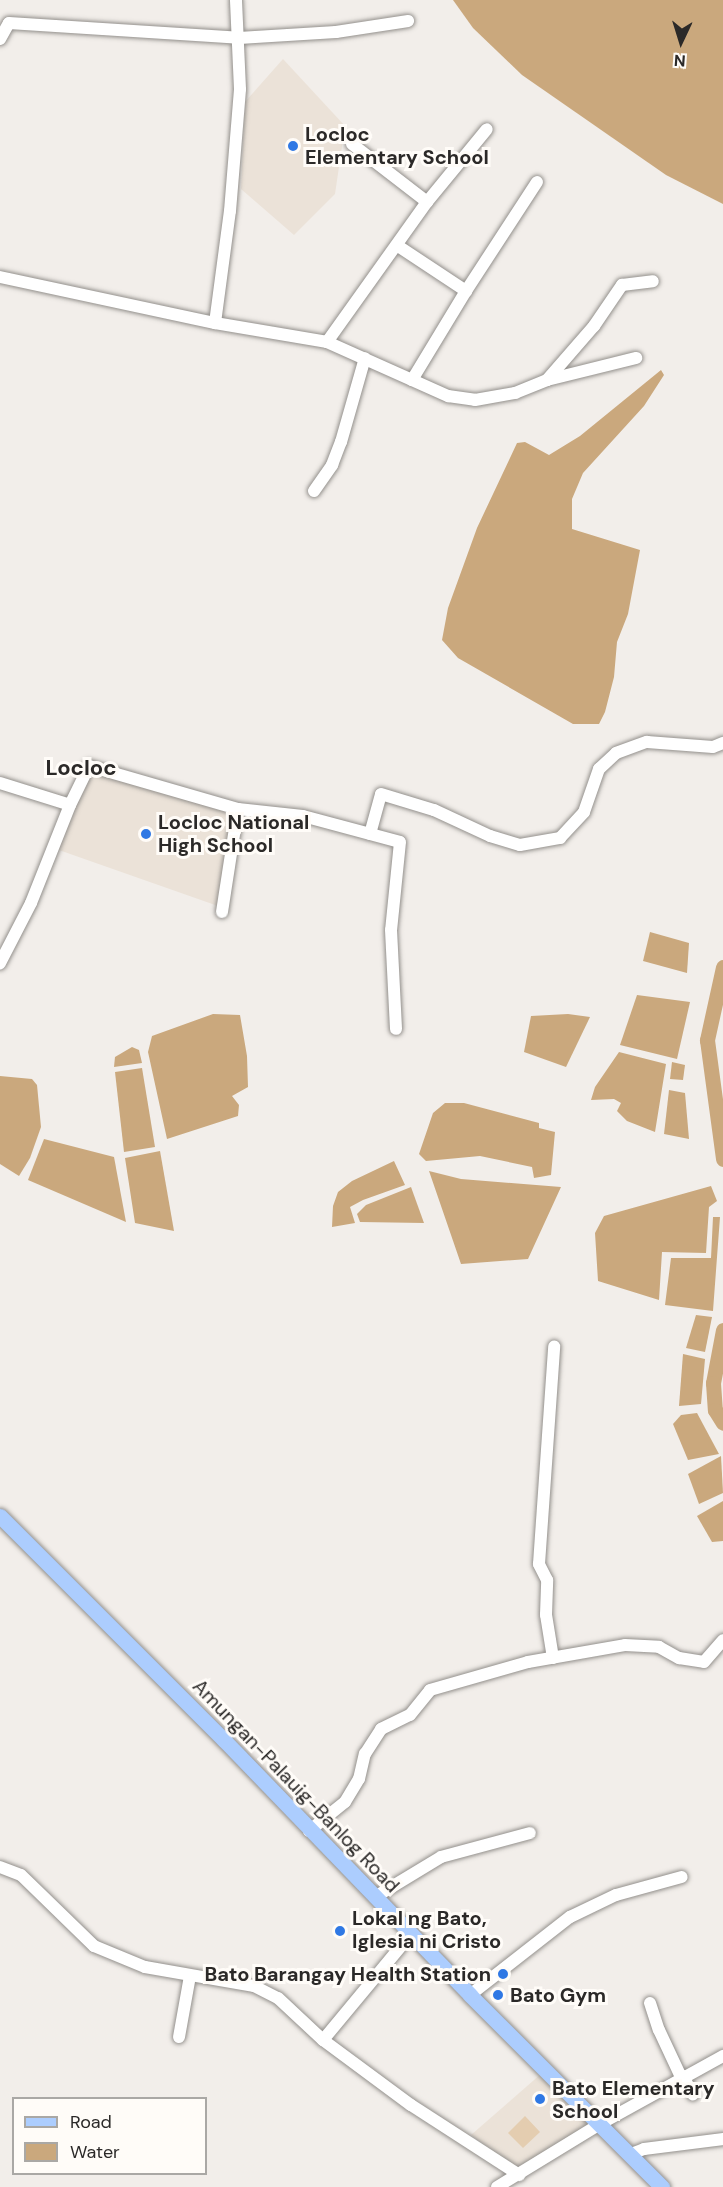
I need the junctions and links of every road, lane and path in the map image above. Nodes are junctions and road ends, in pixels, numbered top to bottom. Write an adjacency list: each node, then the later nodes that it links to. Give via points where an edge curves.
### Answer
1 (236, 0): 3 (street)
2 (408, 21): 3 (street, via 336,32)
3 (239, 38): 4 (street, via 9,23); 13 (street, via 240,89 230,211)
4 (0, 39)
5 (487, 129): 8 (street)
6 (352, 144): 8 (street)
7 (537, 182): 12 (street)
8 (427, 202): 9 (street)
9 (398, 246): 12 (street); 14 (street)
10 (0, 277): 13 (street)
11 (653, 281): 18 (street, via 622,285 594,326)
12 (466, 291): 17 (street)
13 (215, 323): 14 (street)
14 (327, 342): 15 (street)
15 (365, 358): 17 (street); 19 (street, via 341,442 332,465)
16 (636, 358): 18 (street)
17 (412, 380): 18 (street, via 448,396 475,400 515,393)
18 (547, 380)
19 (314, 491)
20 (723, 743): 24 (street, via 713,747 647,742 616,753 599,769 584,812 560,838 520,845 434,810 381,794)
21 (0, 783): 22 (street)
22 (70, 806): 23 (street, via 89,766); 26 (street, via 31,903)
23 (238, 809): 24 (street, via 303,816); 25 (street)
24 (370, 834): 27 (street, via 400,842 391,930)
25 (222, 912)
26 (0, 963)
27 (396, 1029)
28 (554, 1347): 31 (street, via 539,1564 547,1580 546,1615)
29 (0, 1516): 32 (main road, Amungan-Palauig-Banlog Road, via 224,1740)
30 (723, 1640): 31 (street, via 704,1662 679,1659 659,1647 625,1645)
31 (552, 1658): 32 (street, via 430,1690 410,1715 381,1729 365,1754 359,1779 345,1802)
32 (309, 1831): 36 (main road, Amungan-Palauig-Banlog Road)
33 (530, 1833): 36 (street, via 441,1857)
34 (0, 1867): 38 (street, via 21,1875 94,1946 145,1966)
35 (682, 1877): 39 (street, via 616,1895 570,1917)
36 (375, 1898): 37 (main road, Amungan-Palauig-Banlog Road)
37 (411, 1934): 39 (main road, Amungan-Palauig-Banlog Road); 42 (street)
38 (190, 1976): 41 (street); 42 (street, via 254,1986 278,1998)
39 (470, 1995): 46 (main road, Amungan-Palauig-Banlog Road)
40 (650, 2003): 44 (street)
41 (179, 2037)
42 (324, 2040): 49 (street, via 411,2105)
43 (723, 2056): 44 (street)
44 (682, 2077): 45 (street); 46 (street)
45 (693, 2095)
46 (600, 2124): 48 (main road, Amungan-Palauig-Banlog Road); 49 (street)
47 (723, 2139): 48 (street)
48 (631, 2154): 50 (main road, Amungan-Palauig-Banlog Road)
49 (519, 2175): 51 (street)
50 (657, 2182): 52 (street, via 663,2179)
51 (497, 2187)
52 (671, 2187)

